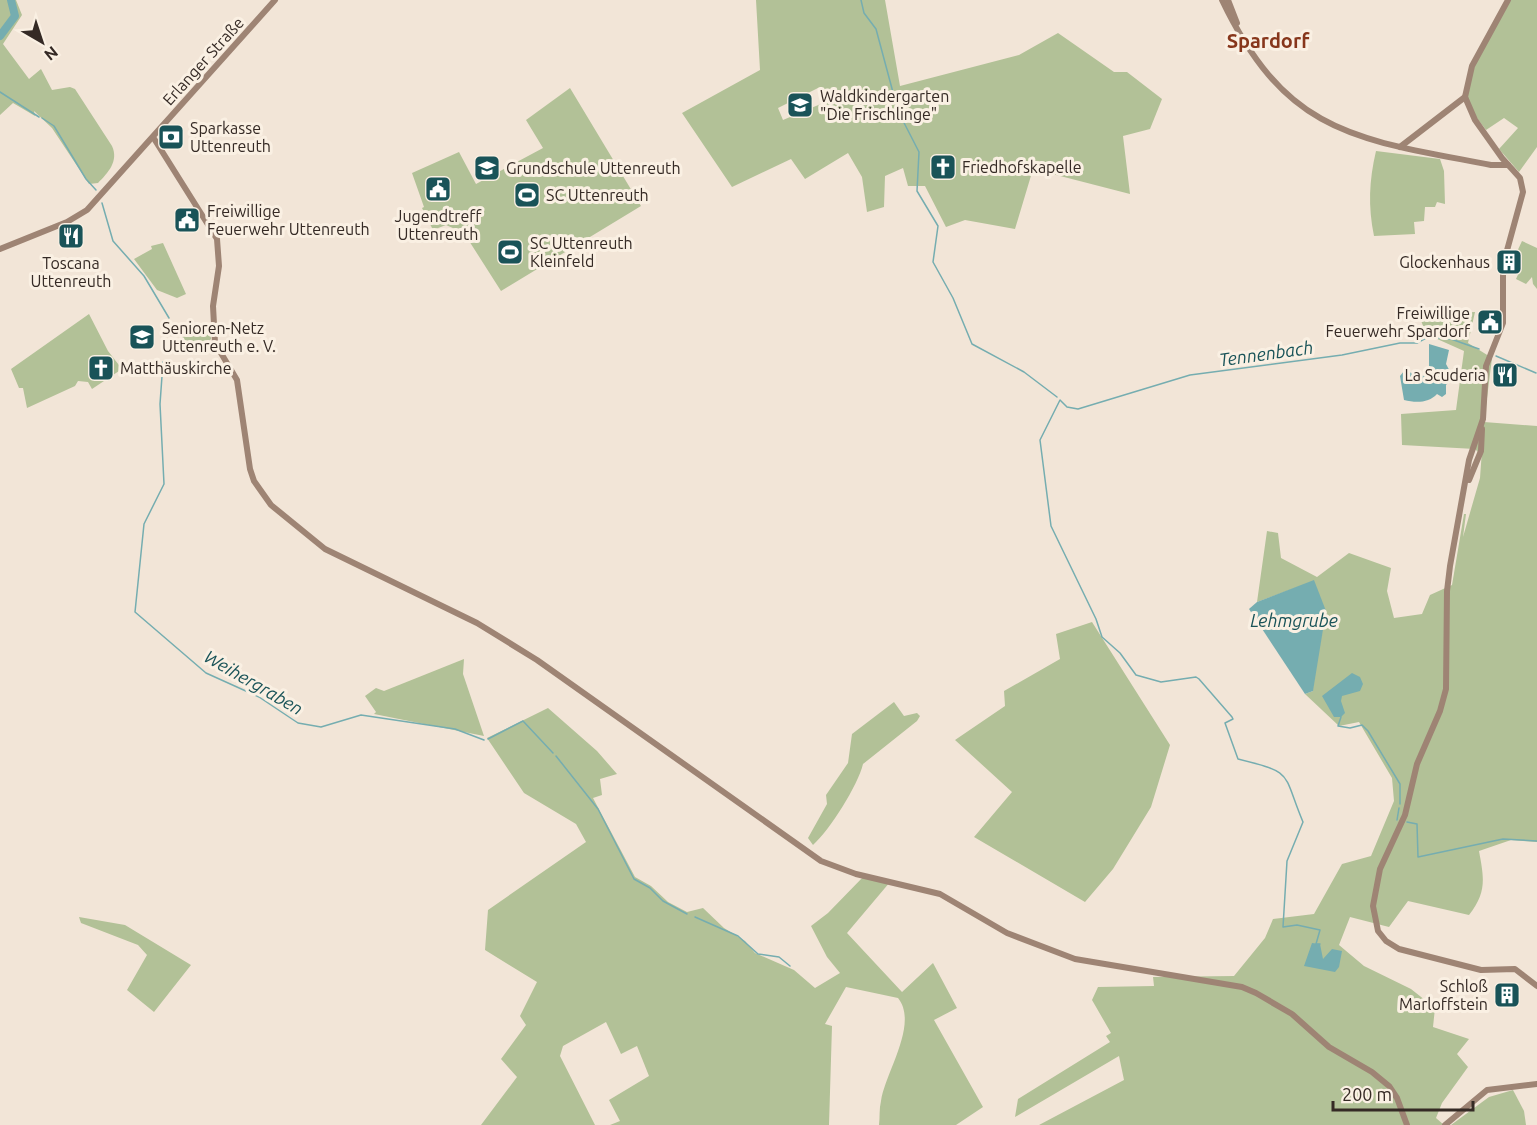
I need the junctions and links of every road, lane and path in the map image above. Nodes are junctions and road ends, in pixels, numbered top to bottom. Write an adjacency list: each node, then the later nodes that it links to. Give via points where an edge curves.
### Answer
1 (275, 0): 7 (street, Erlanger Straße)
2 (1222, 0): 5 (street)
3 (1228, 0): 5 (street)
4 (1508, 0): 6 (street, via 1468,78)
5 (1238, 26): 8 (street, via 1265,71 1308,113 1349,133)
6 (1465, 97): 8 (street); 9 (street, via 1475,120)
7 (152, 138): 10 (street, Erlanger Straße, via 75,219); 18 (street, via 217,239 215,343 237,380 254,481 298,529 325,549 496,634 821,861 855,874 940,894 1007,933 1075,960 1242,987 1274,1001 1329,1047 1389,1086)
8 (1400, 147): 9 (street)
9 (1508, 165): 11 (street, via 1523,188 1503,265 1503,323 1486,366)
10 (0, 249)
11 (1481, 427): 12 (street); 13 (street)
12 (1472, 450): 13 (street); 14 (street)
13 (1478, 458): 14 (street); 15 (street)
14 (1469, 460): 15 (street)
15 (1466, 489): 16 (street, via 1447,591 1446,689 1417,764 1407,808 1382,866 1374,893 1374,919 1382,938 1399,949 1477,970 1515,969)
16 (1537, 986)
17 (1537, 1084): 19 (street, via 1486,1090)
18 (1407, 1125)
19 (1445, 1125)

